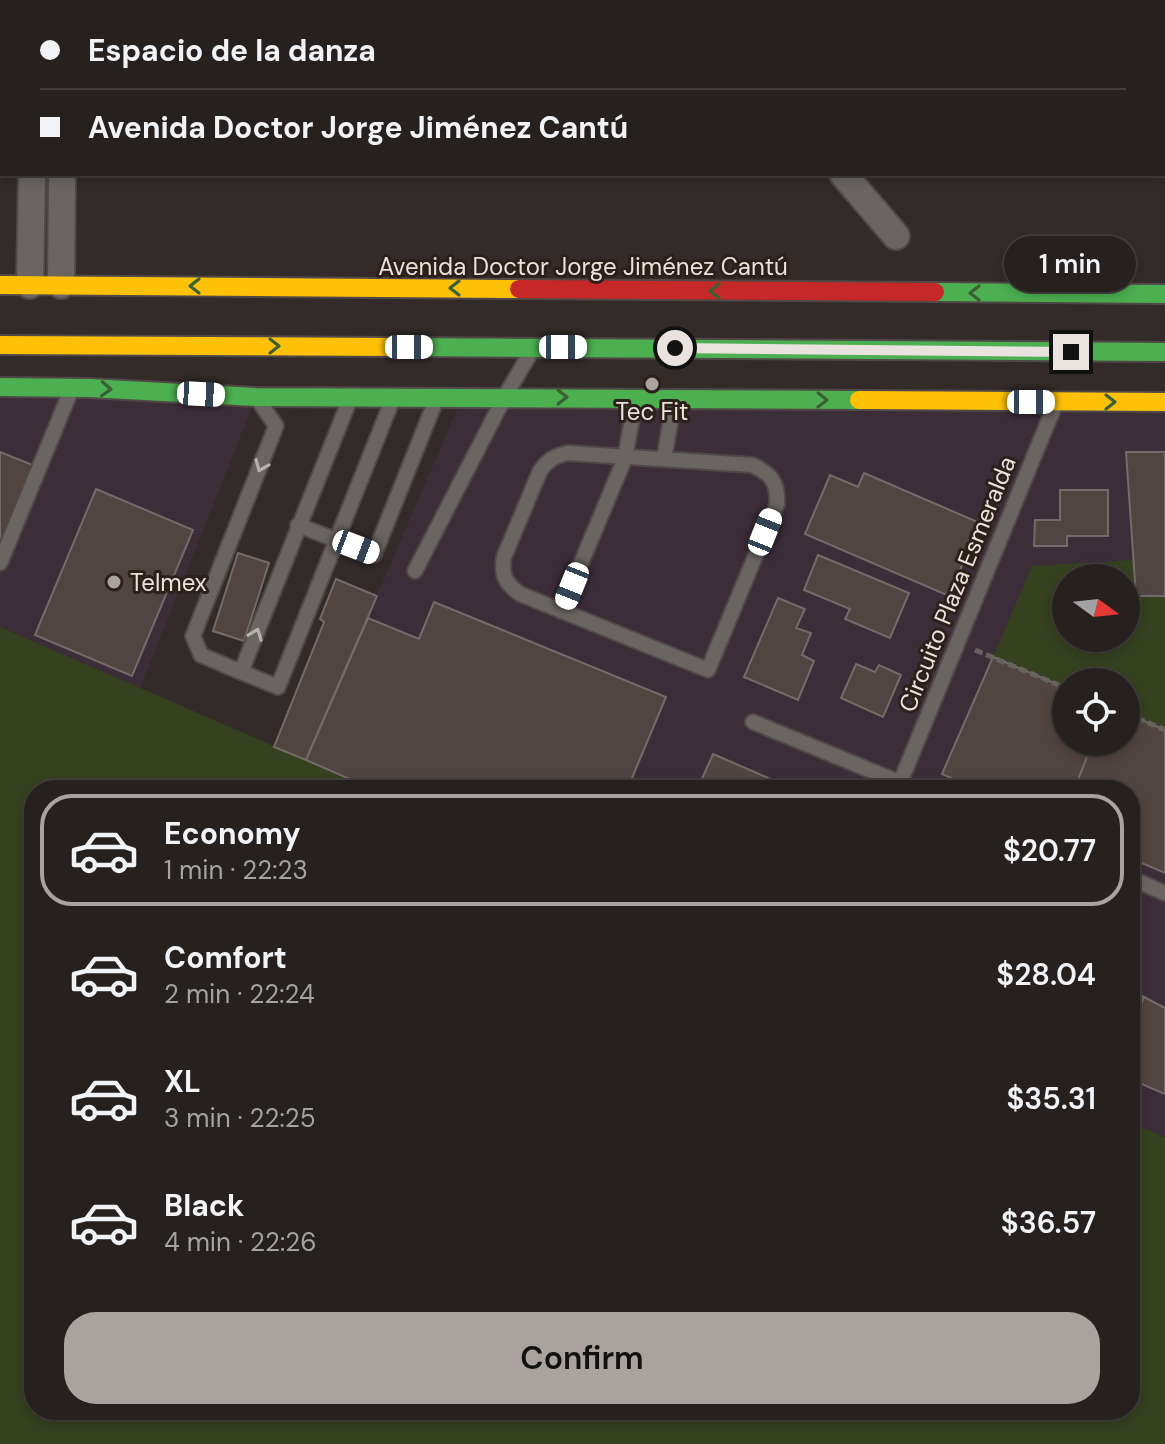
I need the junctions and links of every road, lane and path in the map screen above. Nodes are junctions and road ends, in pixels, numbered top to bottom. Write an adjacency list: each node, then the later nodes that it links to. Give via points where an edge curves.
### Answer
1 (18, 176): 7 (street)
2 (32, 176): 7 (street)
3 (47, 176): 7 (street)
4 (61, 176): 7 (street)
5 (845, 176): 6 (street)
6 (896, 236)
7 (31, 285): 8 (main road, Avenida Doctor Jorge Jiménez Cantú, one-way to 7)
8 (1165, 294)
9 (0, 345): 10 (main road, one-way to 10)
10 (534, 347): 11 (main road); 18 (lane)
11 (1165, 352)
12 (0, 387): 13 (main road)
13 (73, 388): 15 (main road, one-way to 15); 27 (lane)
14 (351, 396): 15 (main road); 16 (main road); 25 (lane)
15 (256, 397): 31 (lane, one-way to 31, via 276,426 193,636 201,655)
16 (394, 397): 17 (main road); 26 (lane)
17 (438, 397): 18 (main road); 26 (lane, via 374,555)
18 (504, 398): 19 (main road, one-way to 19); 28 (lane)
19 (636, 398): 20 (main road); 23 (lane)
20 (674, 398): 21 (main road, one-way to 21); 24 (lane)
21 (1056, 402): 22 (main road, one-way to 22); 30 (lane, Circuito Plaza Esmeralda)
22 (1165, 402)
23 (625, 458): 24 (lane); 29 (lane); 29 (lane, via 568,453 546,461 504,557 502,572 508,585)
24 (664, 459): 29 (lane, via 752,465 768,472 778,487 777,504 708,670)
25 (298, 525): 26 (lane); 31 (lane, one-way to 25)
26 (337, 540): 31 (lane, via 278,687)
27 (0, 563)
28 (415, 571)
29 (561, 611)
30 (957, 642): 32 (path); 37 (lane, Circuito Plaza Esmeralda)
31 (241, 672)
32 (1052, 682)
33 (1140, 719): 35 (path)
34 (753, 722): 36 (lane)
35 (1165, 730)
36 (893, 780)
37 (901, 780)
38 (1140, 882): 39 (lane)
39 (1165, 893)

